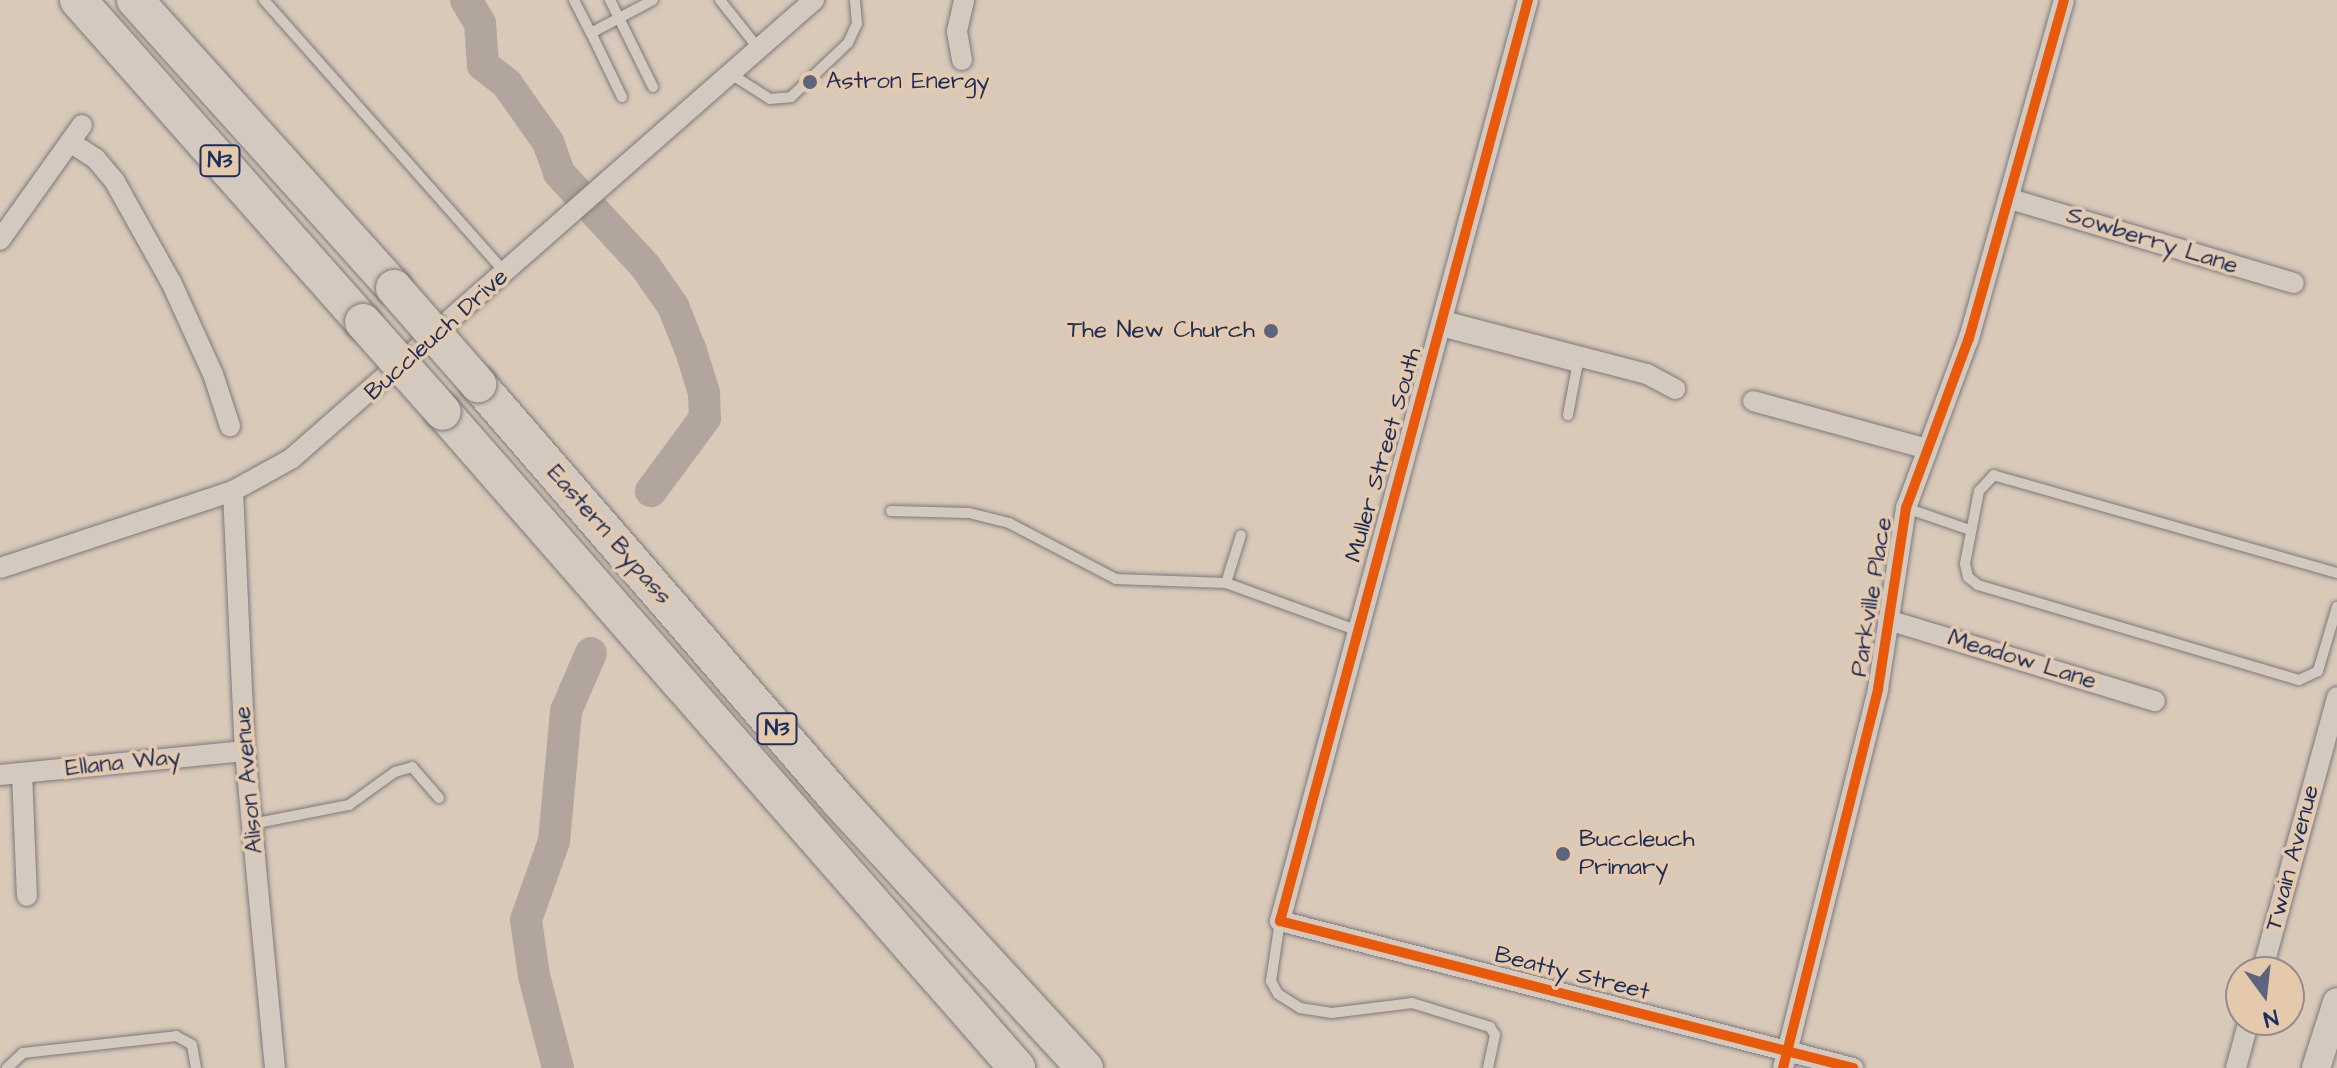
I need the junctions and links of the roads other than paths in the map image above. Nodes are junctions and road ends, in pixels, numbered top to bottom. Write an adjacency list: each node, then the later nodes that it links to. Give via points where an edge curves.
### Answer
1 (78, 0): 57 (highway, Eastern Bypass / N3, bridge)
2 (135, 0): 58 (highway, Eastern Bypass / N3, bridge, via 394,288 840,802)
3 (264, 0): 22 (lane)
4 (574, 0): 14 (lane)
5 (610, 0): 13 (lane)
6 (653, 0): 13 (lane)
7 (720, 0): 15 (lane)
8 (814, 0): 15 (street, Buccleuch Drive)
9 (855, 0): 17 (lane, via 857,24 848,43 791,97 770,99)
10 (964, 0): 16 (street, via 957,31)
11 (1528, 0): 24 (street, Muller Street South)
12 (2064, 0): 20 (street, Parkville Place)
13 (620, 17): 14 (lane); 18 (lane)
14 (591, 33): 19 (lane)
15 (759, 49): 17 (street, Buccleuch Drive)
16 (962, 60)
17 (731, 74): 22 (street, Buccleuch Drive)
18 (653, 87)
19 (622, 97)
20 (2010, 199): 23 (street, Sowberry Lane); 29 (street, Parkville Place, via 1969,338)
21 (0, 240): 28 (street, via 76,134 115,182 177,295)
22 (506, 273): 30 (street, Buccleuch Drive, via 337,423 272,472)
23 (2294, 283)
24 (1441, 326): 25 (street, via 1647,374); 27 (lane, via 1577,367); 40 (street, Muller Street South)
25 (1675, 389)
26 (1753, 401): 29 (street)
27 (1568, 415)
28 (230, 426)
29 (1927, 449): 31 (street, Parkville Place)
30 (233, 491): 35 (street, Buccleuch Drive); 43 (street, Alison Avenue)
31 (1906, 508): 33 (lane); 39 (street, Parkville Place)
32 (891, 511): 37 (lane, via 969,513 1009,523 1116,579)
33 (1970, 530): 36 (lane, via 1983,482 2002,475); 38 (lane, via 1966,572 1978,585 2299,680 2318,671)
34 (1241, 535): 37 (lane)
35 (0, 568)
36 (2337, 573)
37 (1226, 583): 40 (lane)
38 (2337, 607)
39 (1888, 620): 42 (street, Meadow Lane); 53 (street, Parkville Place, via 1878,689)
40 (1356, 630): 49 (street, Muller Street South)
41 (2337, 697): 50 (street, Twain Avenue)
42 (2155, 701)
43 (245, 751): 44 (street, Ellana Way); 47 (street, Alison Avenue)
44 (22, 773): 45 (street, Ellana Way); 48 (street)
45 (0, 775)
46 (439, 798): 47 (lane, via 412,767 395,772 349,805)
47 (252, 824): 56 (street, Alison Avenue)
48 (27, 896)
49 (1280, 921): 53 (street, Beatty Street); 59 (lane, via 1271,981 1278,994 1300,1008 1332,1013 1412,1003 1490,1027 1495,1035)
50 (2266, 956)
51 (2333, 1014): 62 (main road); 63 (main road)
52 (2245, 1036): 61 (street)
53 (1785, 1059): 60 (street, Beatty Street)
54 (7, 1068): 55 (lane, via 23,1053 176,1036 192,1045)
55 (196, 1068)
56 (275, 1068)
57 (1017, 1068)
58 (1085, 1068)
59 (1488, 1068)
60 (1853, 1068)
61 (2236, 1068)
62 (2316, 1068)
63 (2329, 1068)

